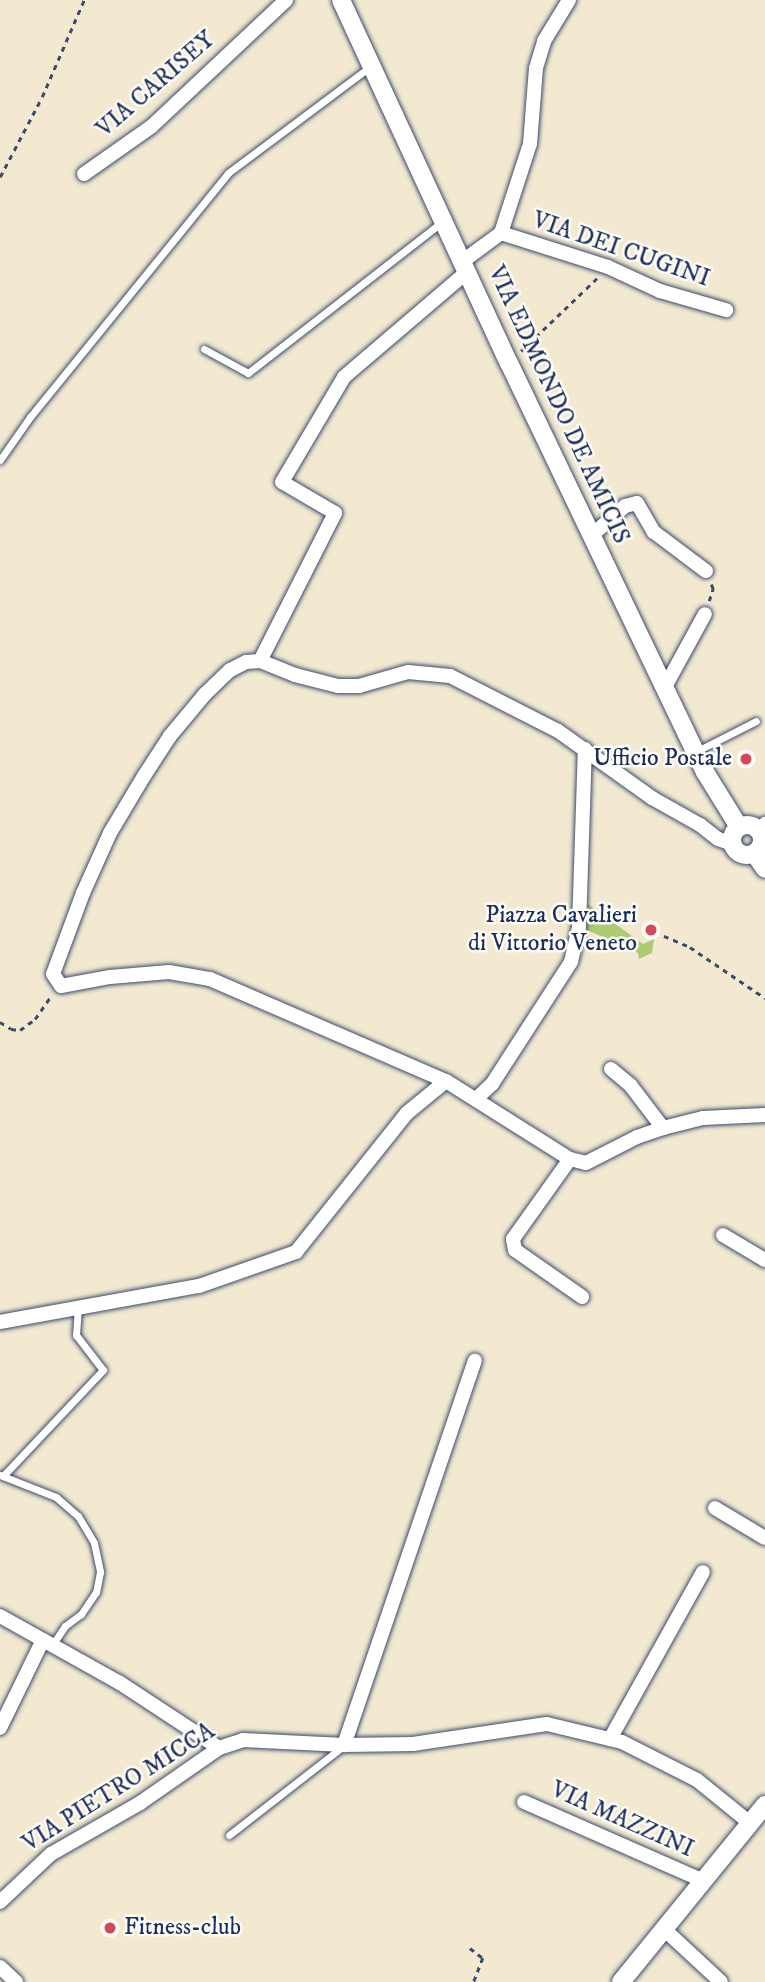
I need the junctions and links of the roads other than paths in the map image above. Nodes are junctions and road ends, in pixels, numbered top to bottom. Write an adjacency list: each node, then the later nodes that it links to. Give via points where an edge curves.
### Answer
1 (286, 0): 5 (street, VIA CARISEY, via 152,125)
2 (341, 0): 4 (street, VIA EDMONDO DE AMICIS)
3 (569, 0): 7 (street, via 544,41 536,68 530,144)
4 (371, 65): 6 (street, VIA EDMONDO DE AMICIS); 11 (lane, via 228,173)
5 (84, 174)
6 (443, 221): 8 (street, VIA EDMONDO DE AMICIS); 10 (lane, via 248,373)
7 (500, 233): 8 (street); 9 (street, VIA DEI CUGINI)
8 (465, 266): 12 (street, VIA EDMONDO DE AMICIS); 15 (street, via 344,377 282,482 335,513)
9 (726, 310)
10 (204, 349)
11 (0, 460)
12 (592, 535): 13 (street, via 625,506 637,503 654,532); 16 (street, VIA EDMONDO DE AMICIS)
13 (706, 571)
14 (705, 614): 16 (street)
15 (260, 661): 18 (street, via 338,686 359,686 408,672 450,676); 25 (street, via 230,670 170,736 110,833 53,974 61,986 169,972 210,979)
16 (665, 687): 19 (street, VIA EDMONDO DE AMICIS)
17 (756, 721): 19 (lane)
18 (585, 748): 21 (street, via 718,839); 26 (street, via 579,927 571,962 492,1084)
19 (696, 752): 21 (street, VIA EDMONDO DE AMICIS)
20 (762, 828): 21 (street, via 750,825); 22 (street, via 763,841)
21 (736, 835): 22 (street, via 744,855)
22 (754, 853): 23 (street)
23 (765, 869)
24 (611, 1069): 28 (street, via 631,1086)
25 (446, 1081): 26 (street); 33 (street, via 407,1113 296,1251 199,1286)
26 (477, 1098): 29 (street)
27 (765, 1115): 28 (street, via 703,1118)
28 (663, 1128): 29 (street, via 586,1163)
29 (570, 1159): 32 (street, via 513,1239 516,1250)
30 (723, 1234): 31 (street)
31 (765, 1259)
32 (582, 1297)
33 (78, 1308): 34 (street); 36 (lane, via 76,1335 103,1370)
34 (0, 1322)
35 (475, 1361): 44 (street)
36 (1, 1476): 41 (lane, via 56,1497 78,1516 94,1543 100,1572 96,1591 81,1614)
37 (715, 1508): 38 (street)
38 (765, 1538)
39 (703, 1572): 43 (street)
40 (0, 1616): 41 (street)
41 (48, 1643): 42 (street); 45 (street, via 120,1683)
42 (0, 1728)
43 (610, 1739): 44 (street, VIA PIETRO MICCA, via 547,1724 413,1744); 48 (street, VIA PIETRO MICCA, via 697,1780)
44 (344, 1745): 45 (street, VIA PIETRO MICCA, via 243,1741); 49 (lane)
45 (219, 1748): 51 (street, VIA PIETRO MICCA, via 140,1803 51,1854)
46 (524, 1802): 50 (street, VIA MAZZINI)
47 (765, 1805): 48 (street)
48 (750, 1823): 50 (street)
49 (229, 1835)
50 (702, 1880): 52 (street)
51 (0, 1902)
52 (665, 1930): 55 (street); 56 (street)
53 (0, 1967): 54 (street)
54 (16, 1982)
55 (621, 1982)
56 (721, 1982)

